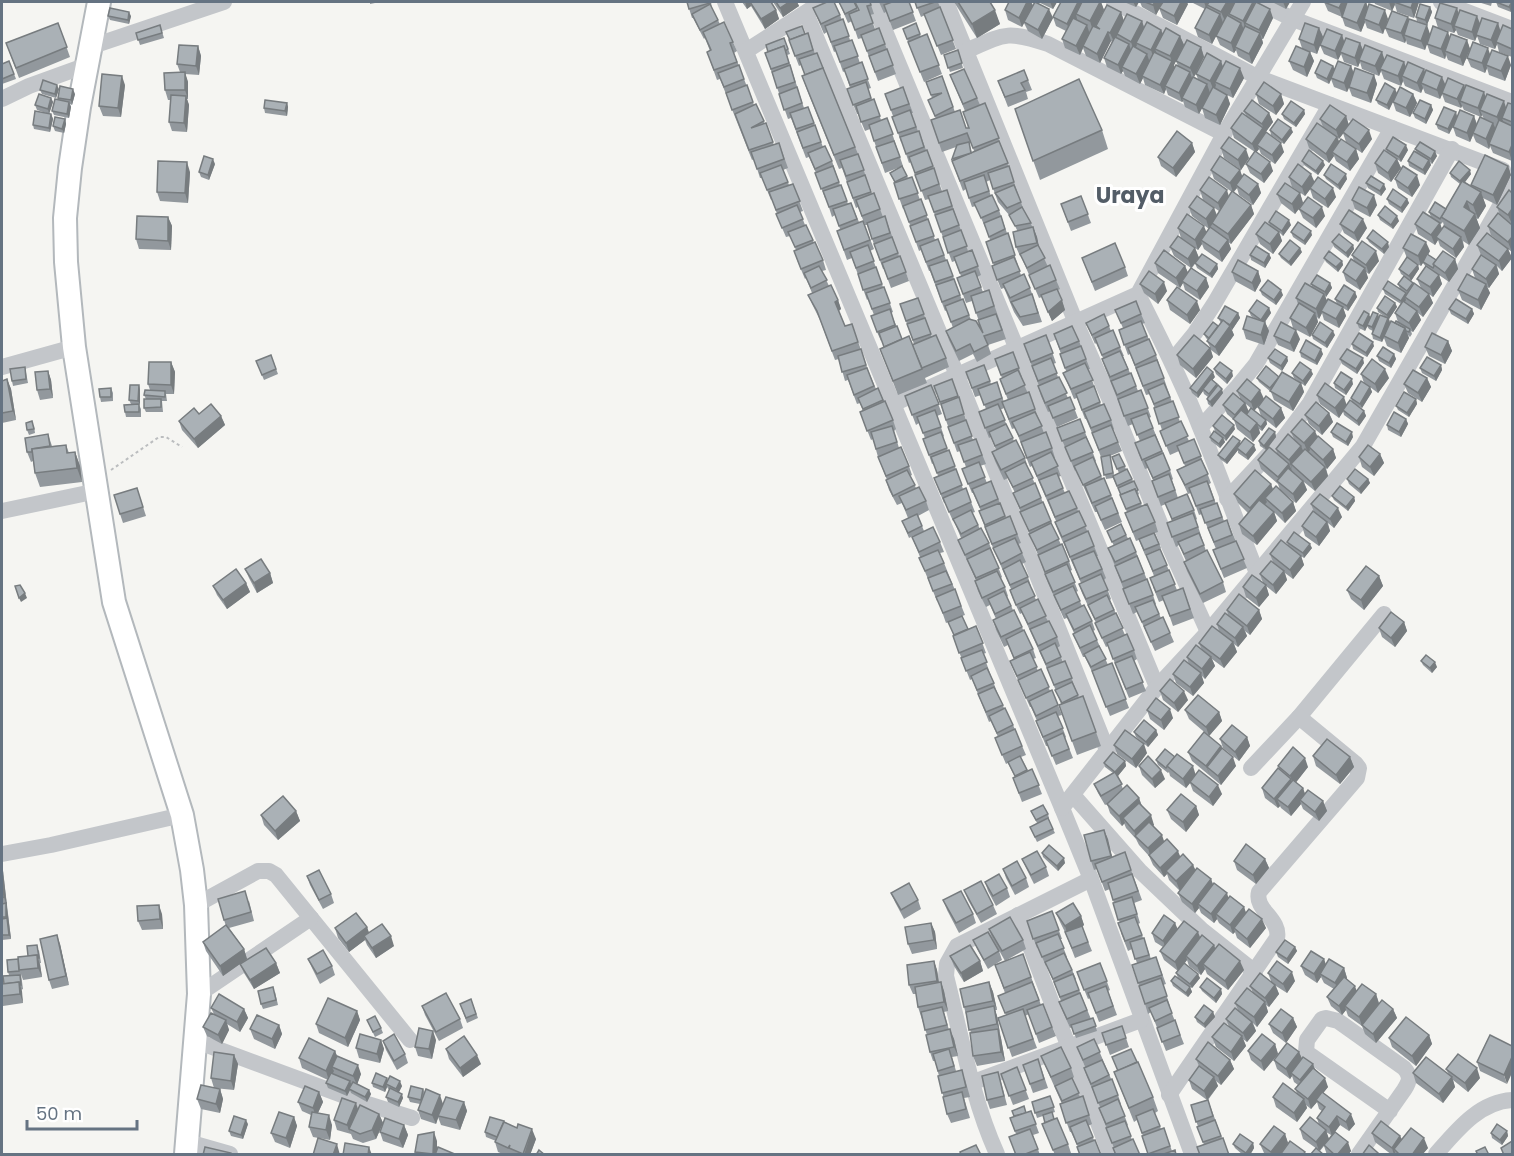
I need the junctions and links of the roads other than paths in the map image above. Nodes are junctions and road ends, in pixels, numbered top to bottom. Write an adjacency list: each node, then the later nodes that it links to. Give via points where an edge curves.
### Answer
1 (99, 2): 16 (street)
2 (224, 2): 16 (street)
3 (725, 2): 14 (street)
4 (822, 2): 11 (street)
5 (873, 2): 29 (street)
6 (946, 2): 15 (street)
7 (1113, 2): 17 (street)
8 (1258, 2): 12 (street)
9 (1303, 2): 12 (street)
10 (1441, 2): 13 (street)
11 (806, 13): 14 (street); 32 (street)
12 (1293, 19): 17 (street); 19 (street)
13 (1512, 29)
14 (746, 51): 33 (street)
15 (966, 51): 22 (street, via 996,37 1022,35 1048,44); 27 (street)
16 (88, 56): 18 (street); 28 (street, via 65,218)
17 (1259, 78): 20 (street); 22 (street)
18 (2, 99)
19 (1512, 102)
20 (1330, 105): 21 (street); 30 (street, via 1214,304)
21 (1392, 128): 23 (street); 34 (street, via 1256,364)
22 (1224, 134): 26 (street)
23 (1452, 149): 24 (street); 36 (street, via 1310,404)
24 (1512, 173)
25 (1512, 185): 38 (street, via 1363,446)
26 (1138, 294): 27 (street); 30 (street)
27 (1076, 323): 29 (street); 40 (street)
28 (74, 347): 31 (street); 35 (street)
29 (1017, 347): 32 (street); 41 (street)
30 (1172, 361): 34 (street)
31 (2, 367)
32 (957, 375): 33 (street); 43 (street)
33 (893, 404): 46 (street)
34 (1201, 427): 36 (street)
35 (96, 484): 37 (street); 47 (street, via 114,602)
36 (1227, 499): 38 (street)
37 (2, 511)
38 (1257, 573): 40 (street)
39 (1384, 614): 42 (street)
40 (1208, 632): 41 (street)
41 (1157, 687): 43 (street)
42 (1299, 717): 44 (street); 53 (street, via 1356,764 1359,772 1353,785 1259,892 1259,902 1279,932)
43 (1107, 750): 45 (street)
44 (1251, 768)
45 (1073, 795): 46 (street); 53 (street, via 1140,871 1202,930)
46 (1062, 808): 49 (street)
47 (182, 815): 48 (street); 50 (street)
48 (2, 854)
49 (1090, 879): 51 (street); 55 (street)
50 (196, 905): 52 (street, via 258,871 269,871 276,874); 54 (street)
51 (1018, 915): 58 (street); 59 (street, via 957,946 947,964 946,976)
52 (311, 918): 54 (street); 56 (street)
53 (1255, 972): 60 (street)
54 (199, 994): 57 (street)
55 (1141, 1020): 58 (street); 60 (street)
56 (410, 1040)
57 (196, 1041): 63 (street); 64 (street)
58 (1070, 1048): 59 (street); 67 (street)
59 (973, 1082): 66 (street)
60 (1169, 1095): 68 (street)
61 (1512, 1100): 70 (street, via 1484,1107)
62 (1390, 1111): 62 (street, via 1306,1052 1306,1040 1322,1019 1338,1021 1408,1072 1409,1082); 69 (street)
63 (412, 1118)
64 (187, 1148): 65 (street)
65 (230, 1155)
66 (997, 1155)
67 (1110, 1155)
68 (1192, 1155)
69 (1359, 1155)
70 (1436, 1155)

